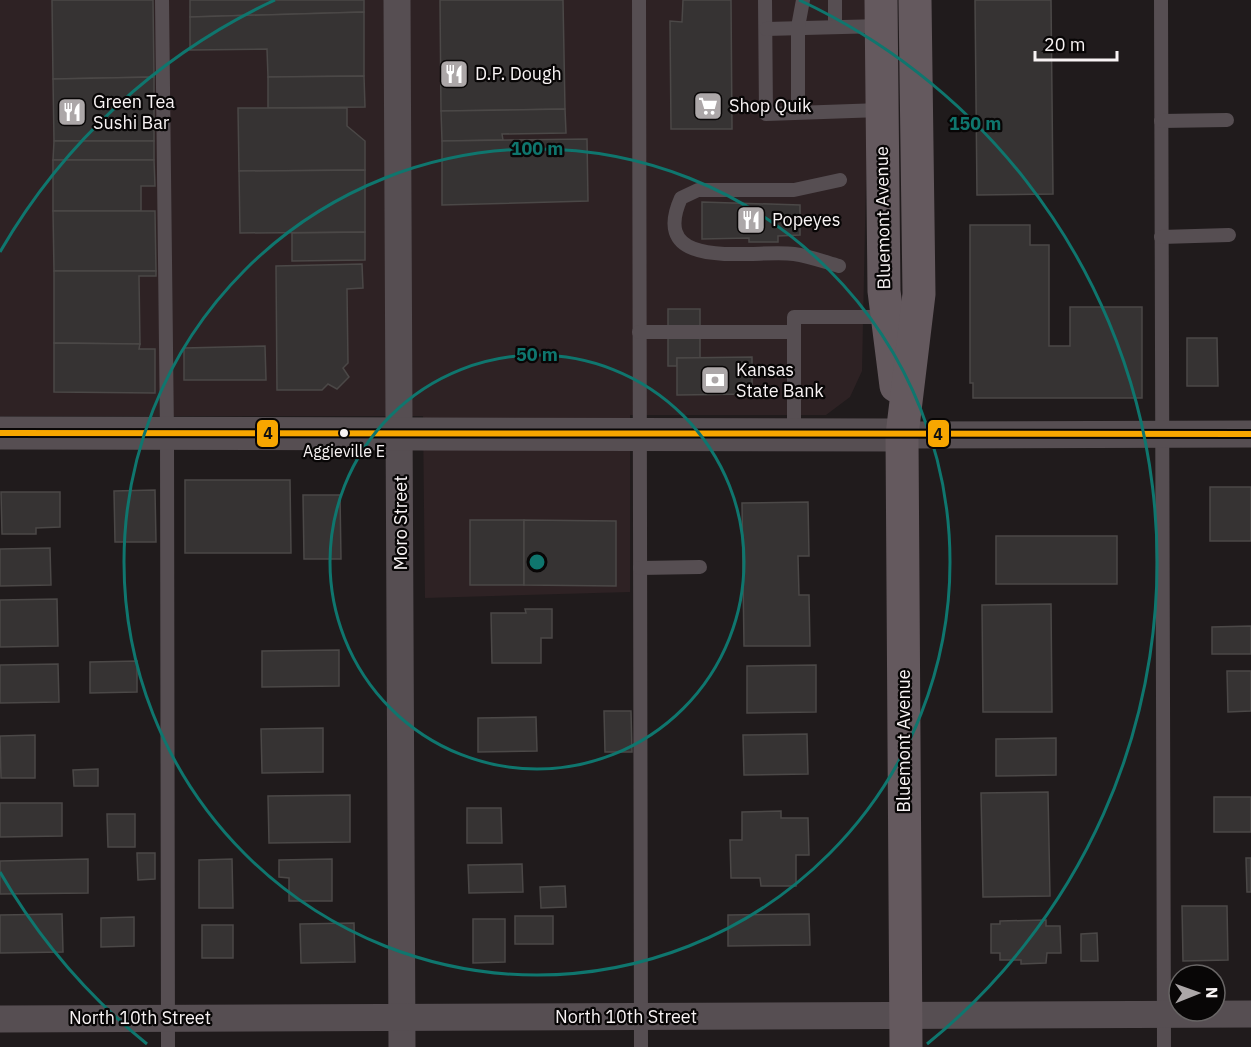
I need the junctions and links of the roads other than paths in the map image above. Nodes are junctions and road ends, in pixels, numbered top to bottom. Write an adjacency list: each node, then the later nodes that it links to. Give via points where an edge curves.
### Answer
1 (162, 0): 25 (lane)
2 (396, 0): 26 (street, Moro Street)
3 (639, 0): 22 (lane)
4 (765, 0): 12 (lane)
5 (803, 0): 10 (lane)
6 (835, 0): 11 (lane)
7 (1161, 0): 16 (lane)
8 (913, 3): 31 (main road, Bluemont Avenue, via 919,294)
9 (881, 13): 11 (lane); 13 (main road, Bluemont Avenue)
10 (798, 27): 11 (lane); 12 (lane); 14 (lane)
11 (836, 27)
12 (766, 29): 14 (lane, via 766,114)
13 (881, 110): 14 (lane); 21 (main road, Bluemont Avenue)
14 (798, 112)
15 (1227, 120): 16 (lane)
16 (1161, 121): 19 (lane)
17 (840, 180): 20 (lane, via 794,190 698,190 681,198 674,221 681,242 698,253 795,254)
18 (1229, 235): 19 (lane)
19 (1161, 237): 29 (lane)
20 (839, 266)
21 (887, 317): 23 (lane, via 794,316); 31 (main road, Bluemont Avenue)
22 (639, 332): 23 (lane); 27 (lane)
23 (794, 332): 28 (lane)
24 (0, 433): 25 (street)
25 (167, 434): 26 (street); 37 (lane)
26 (400, 434): 27 (street); 38 (street, Moro Street)
27 (640, 434): 28 (street); 33 (lane)
28 (794, 434): 31 (street)
29 (1161, 434): 30 (street); 31 (street); 34 (lane)
30 (1251, 434)
31 (902, 435): 40 (main road, Bluemont Avenue)
32 (700, 567): 33 (lane)
33 (640, 568): 36 (lane)
34 (1164, 1014): 35 (street, North 10th Street); 40 (street, North 10th Street); 44 (lane)
35 (1251, 1014)
36 (641, 1017): 38 (street, North 10th Street); 40 (street, North 10th Street); 43 (lane)
37 (168, 1018): 38 (street, North 10th Street); 39 (street, North 10th Street); 41 (lane)
38 (402, 1018): 42 (street, Moro Street)
39 (0, 1019)
40 (906, 1032)
41 (168, 1047)
42 (402, 1047)
43 (641, 1047)
44 (1164, 1047)

